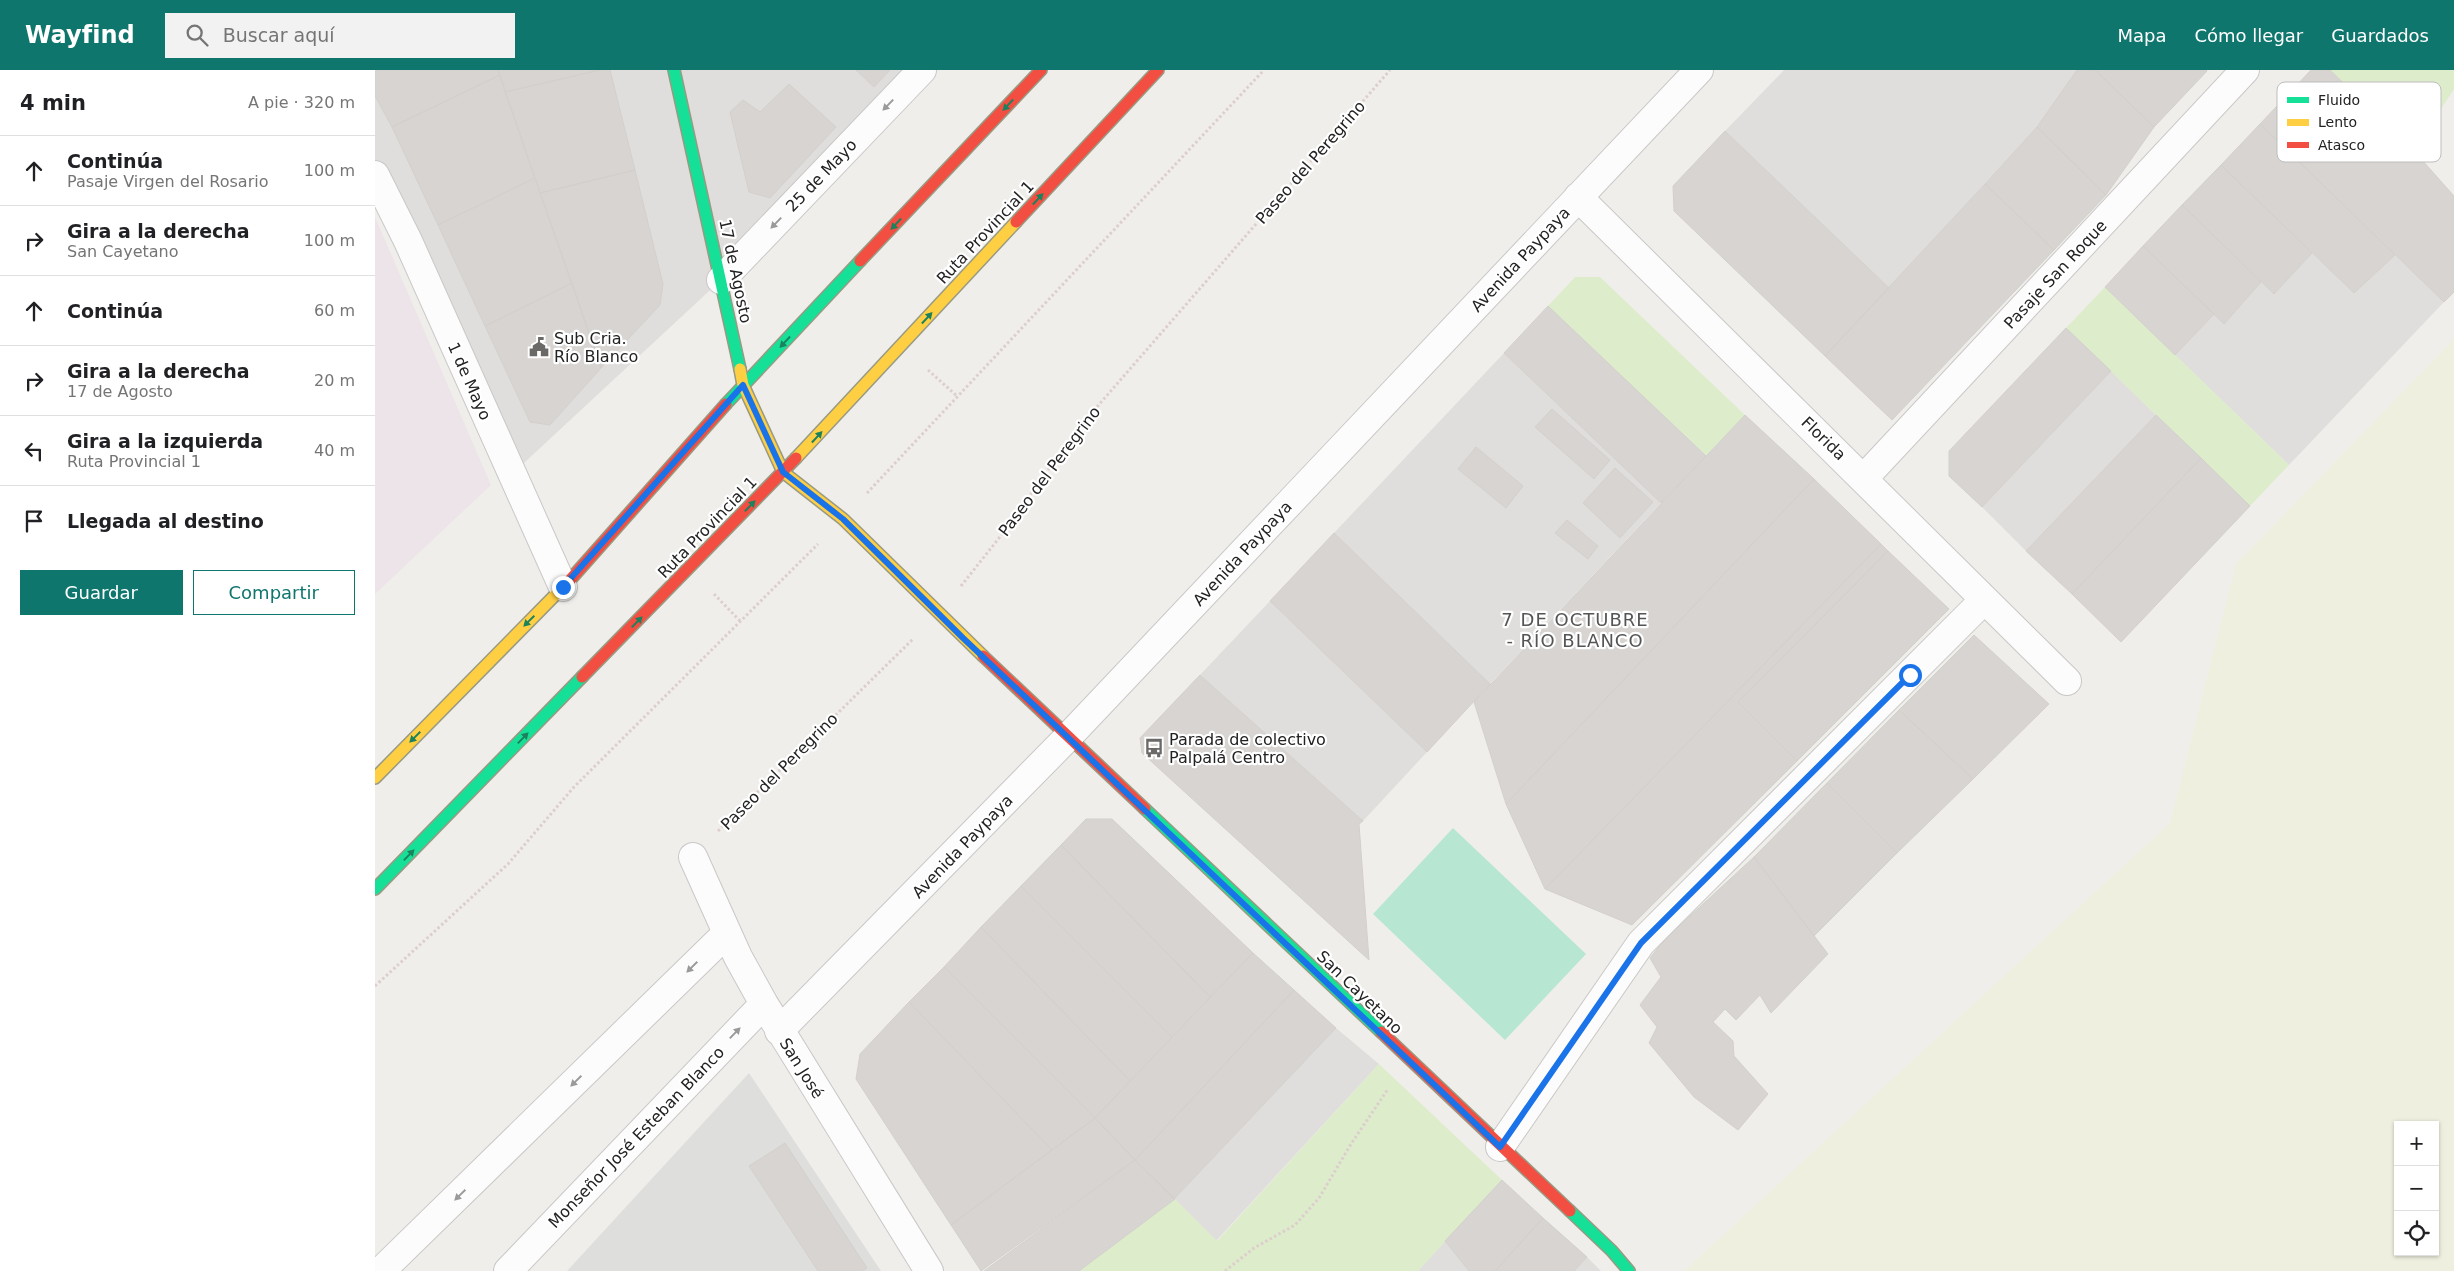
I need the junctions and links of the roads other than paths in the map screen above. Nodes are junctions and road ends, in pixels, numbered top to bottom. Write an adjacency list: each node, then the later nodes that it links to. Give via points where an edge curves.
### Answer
1 (674, 70): 9 (main road, 17 de Agosto)
2 (921, 70): 9 (street, 25 de Mayo, one-way to 9)
3 (1041, 70): 10 (main road, one-way to 10)
4 (1158, 70): 11 (main road, Ruta Provincial 1, one-way to 4)
5 (1699, 70): 8 (street, Avenida Paypaya)
6 (2245, 70): 12 (street, Pasaje San Roque)
7 (375, 175): 13 (street, 1 de Mayo, via 408,241)
8 (1578, 197): 12 (street, Florida); 16 (street, Avenida Paypaya)
9 (721, 280): 10 (main road, 17 de Agosto)
10 (743, 385): 11 (main road, 17 de Agosto); 13 (main road)
11 (783, 472): 16 (main road, San Cayetano, via 843,519); 19 (main road, Ruta Provincial 1, one-way to 11)
12 (1864, 478): 14 (street, Florida)
13 (563, 587): 17 (main road, one-way to 17)
14 (1984, 600): 15 (street, Florida); 23 (street, via 1641,943)
15 (2067, 681)
16 (1068, 737): 22 (street, Avenida Paypaya); 23 (main road, San Cayetano)
17 (375, 778)
18 (693, 856): 20 (street, San José)
19 (375, 889)
20 (727, 933): 21 (street, San José); 24 (street, one-way to 24)
21 (764, 1004): 22 (street, San José); 25 (street, Monseñor José Esteban Blanco, one-way to 21)
22 (779, 1031): 26 (street, San José)
23 (1500, 1147): 27 (main road, San Cayetano)
24 (381, 1271)
25 (508, 1271)
26 (929, 1271)
27 (1629, 1271)

